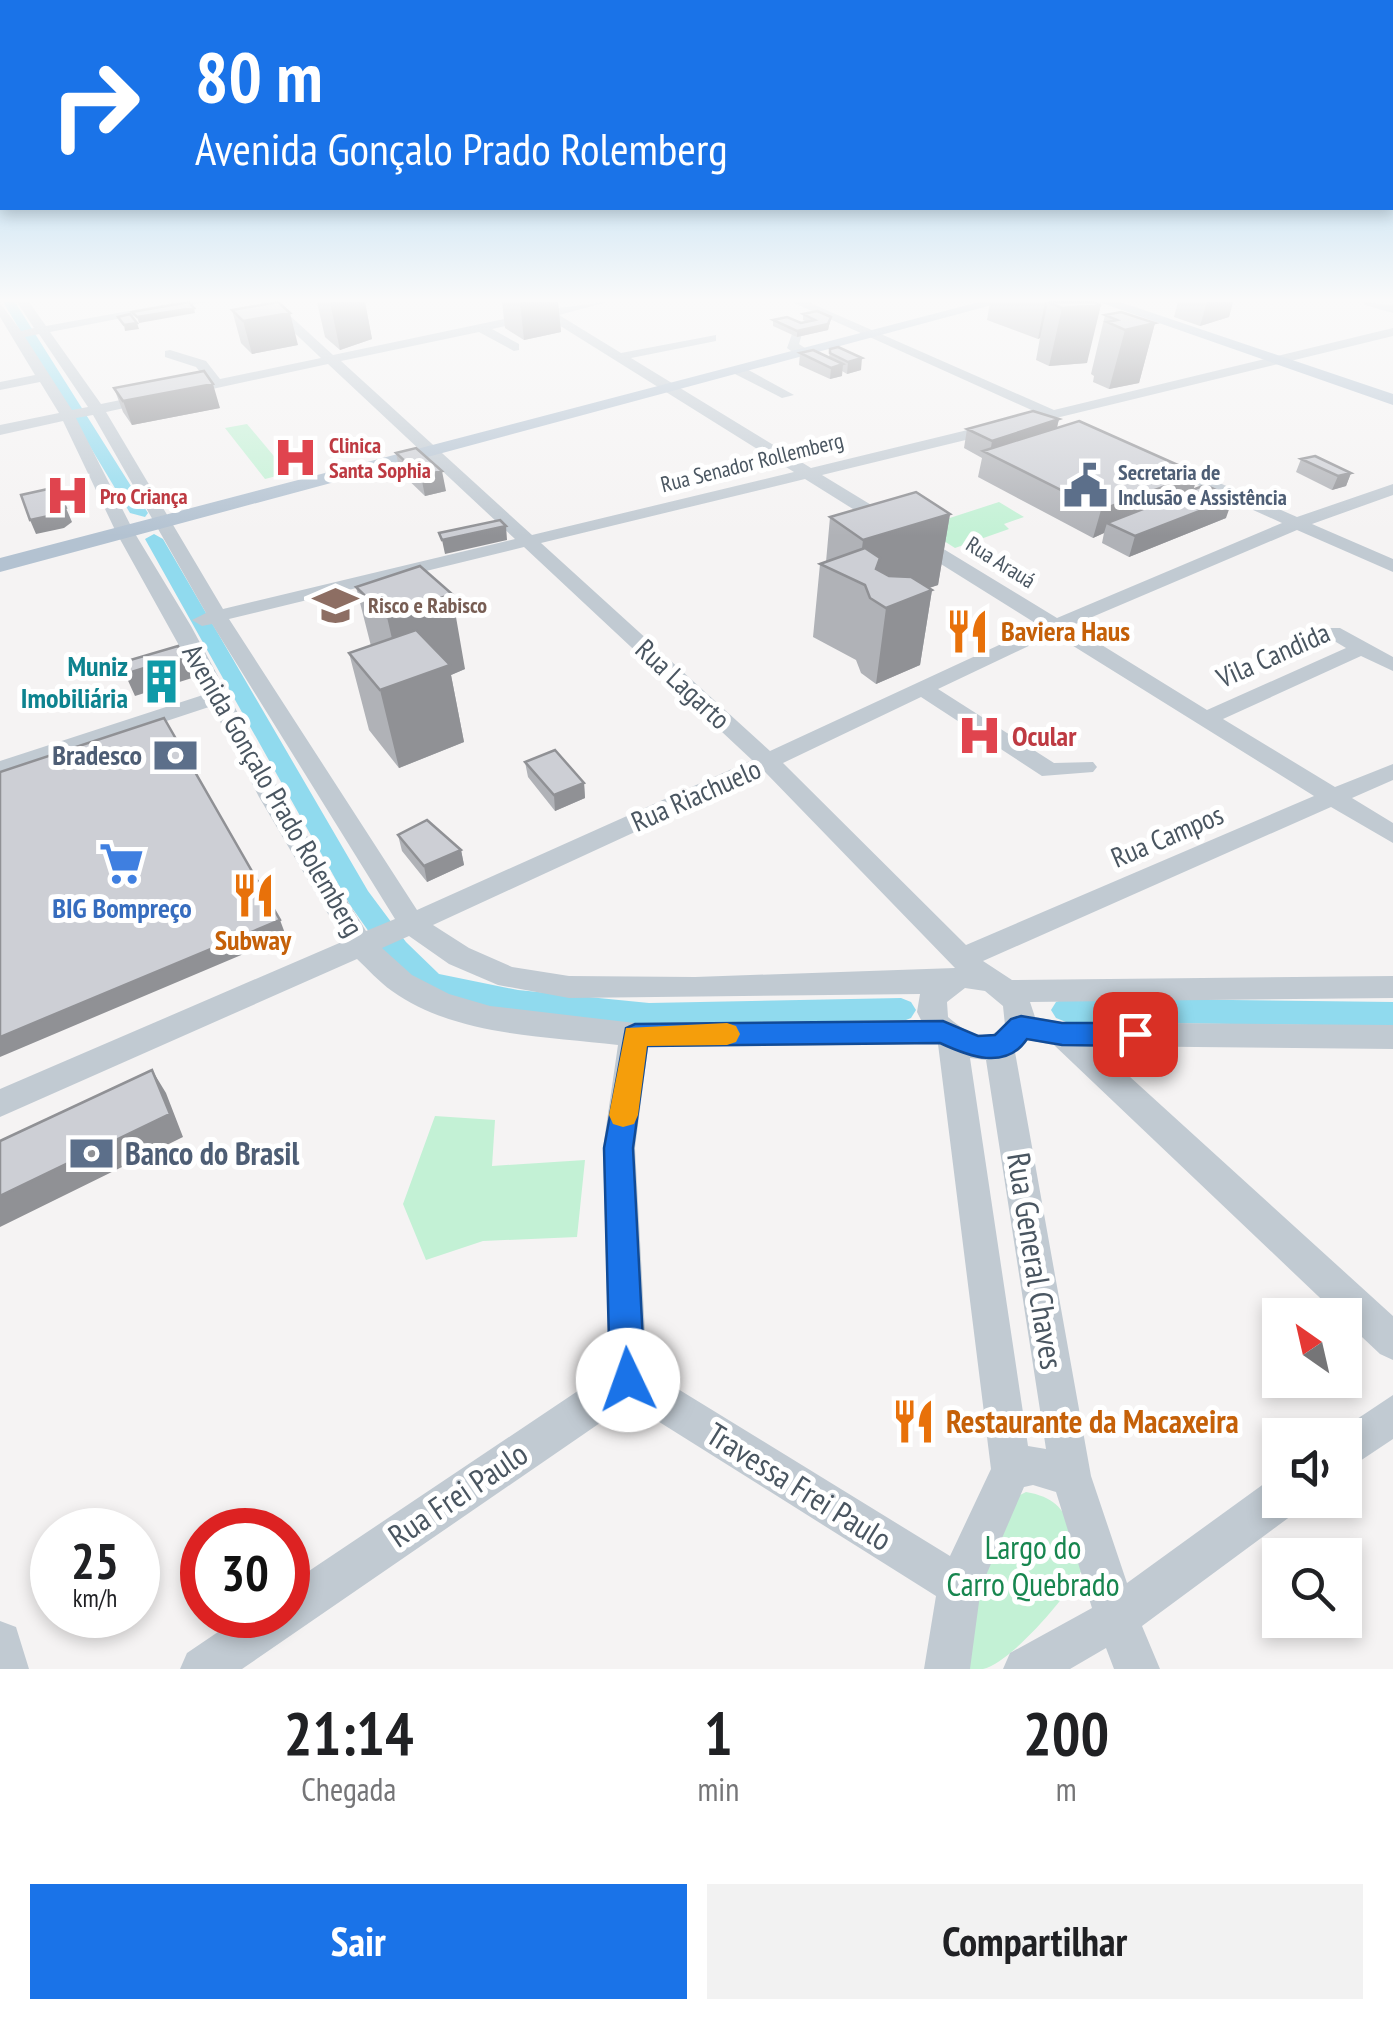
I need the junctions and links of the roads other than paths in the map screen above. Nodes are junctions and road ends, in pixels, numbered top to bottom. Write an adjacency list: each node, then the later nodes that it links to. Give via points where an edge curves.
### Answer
1 (30, 380): 14 (street)
2 (47, 380): 18 (street)
3 (61, 380): 18 (street)
4 (214, 380): 13 (street)
5 (230, 380): 13 (street)
6 (350, 380): 22 (street, Rua Lagarto)
7 (657, 380): 15 (street, Rua Arauá)
8 (701, 380): 15 (main road)
9 (757, 380): 16 (street)
10 (974, 380): 19 (street)
11 (1191, 380): 19 (street, Rua Senador Rollemberg)
12 (1336, 380): 17 (main road)
13 (216, 383): 18 (street)
14 (0, 386)
15 (670, 388): 22 (main road); 24 (street, Rua Arauá)
16 (787, 396)
17 (1393, 400)
18 (82, 413): 21 (street); 26 (street, Avenida Gonçalo Prado Rolemberg); 28 (street, Avenida Gonçalo Prado Rolemberg)
19 (1052, 414): 20 (street); 24 (street, Rua Senador Rollemberg)
20 (1083, 428)
21 (0, 430)
22 (424, 446): 26 (main road); 29 (street, Rua Lagarto)
23 (1151, 458): 27 (street)
24 (811, 473): 29 (street, Rua Senador Rollemberg); 33 (street, Rua Arauá)
25 (1393, 490): 27 (street, Rua Riachuelo)
26 (159, 520): 28 (main road); 32 (street, Avenida Gonçalo Prado Rolemberg)
27 (1294, 522): 31 (street); 33 (street, Rua Riachuelo)
28 (124, 529): 30 (main road); 32 (street, Avenida Gonçalo Prado Rolemberg)
29 (528, 542): 32 (street, Rua Senador Rollemberg); 40 (street, Rua Lagarto)
30 (0, 564)
31 (1393, 566)
32 (200, 621): 38 (street, Avenida Gonçalo Prado Rolemberg); 46 (street, Avenida Gonçalo Prado Rolemberg)
33 (1056, 626): 37 (street, Rua Riachuelo); 39 (street, Rua Arauá)
34 (1333, 632): 35 (street, Vila Candida)
35 (1362, 648): 36 (street, Vila Candida); 39 (street, Vila Candida)
36 (1393, 665)
37 (923, 689): 40 (street, Rua Riachuelo); 41 (street, via 1050,771)
38 (215, 698): 42 (street); 47 (street, Avenida Gonçalo Prado Rolemberg)
39 (1209, 717): 44 (street, Rua Arauá)
40 (768, 762): 46 (street, Rua Riachuelo); 48 (street, Rua Lagarto)
41 (1085, 767)
42 (0, 769)
43 (1393, 771): 44 (street, Rua Campos)
44 (1334, 797): 45 (street, Rua Arauá); 48 (street, Rua Campos)
45 (1393, 834)
46 (405, 927): 47 (street, Rua Riachuelo); 49 (street, Avenida Gonçalo Prado Rolemberg, via 508,977 569,987)
47 (366, 944): 53 (street, Avenida Gonçalo Prado Rolemberg, via 402,983 440,1003 490,1018); 56 (street, Rua Riachuelo)
48 (985, 975): 49 (street); 50 (street); 54 (street, via 1020,1008)
49 (945, 982): 52 (street, via 930,1004)
50 (1393, 987)
51 (1062, 1034): 54 (street); 55 (street); 57 (street)
52 (948, 1035): 53 (street, Avenida Gonçalo Prado Rolemberg); 54 (street, via 975,1047); 61 (street, Rua General Chaves)
53 (635, 1036): 58 (street, via 618,1148)
54 (1010, 1036): 62 (street, Rua General Chaves)
55 (1393, 1036)
56 (0, 1103)
57 (1393, 1341)
58 (628, 1380): 64 (street, Travessa Frei Paulo); 65 (street, Rua Frei Paulo)
59 (1393, 1416): 60 (street)
60 (1362, 1438)
61 (1011, 1470): 62 (street, via 1033,1465); 64 (street)
62 (1070, 1476): 66 (street, Rua General Chaves)
63 (1262, 1511): 66 (street)
64 (959, 1586): 71 (street)
65 (310, 1596)
66 (1117, 1618): 72 (street); 73 (street)
67 (248, 1638): 70 (street, Rua Frei Paulo)
68 (0, 1643): 69 (street)
69 (6, 1669)
70 (203, 1669)
71 (947, 1669)
72 (1026, 1669)
73 (1136, 1669)

